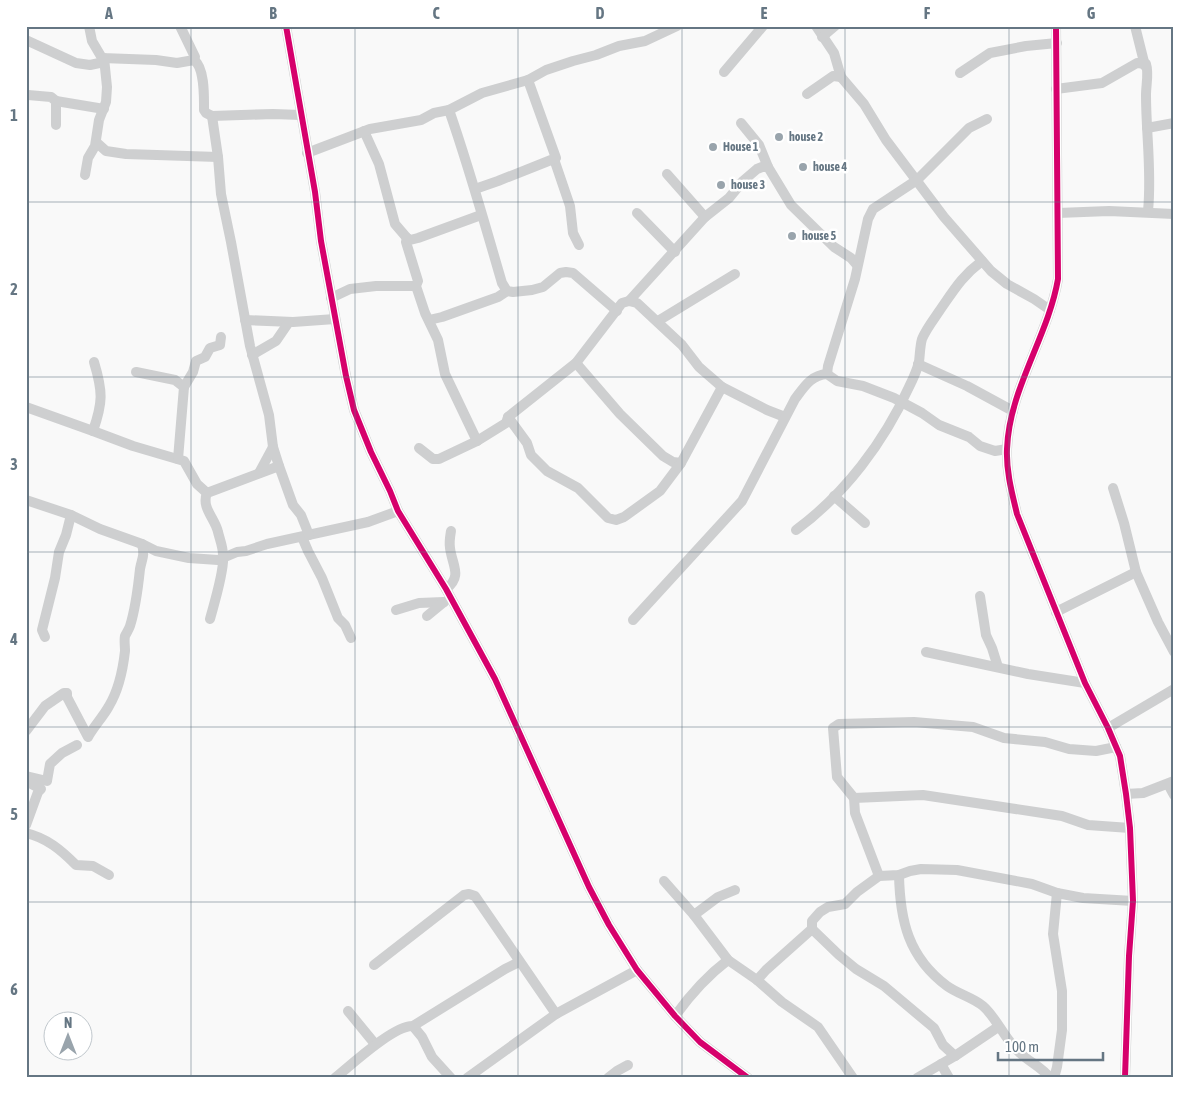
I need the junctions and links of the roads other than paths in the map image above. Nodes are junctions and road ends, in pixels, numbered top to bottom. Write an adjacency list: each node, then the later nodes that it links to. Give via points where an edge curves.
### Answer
1 (89, 26): 13 (street, via 92,41)
2 (180, 26): 14 (street)
3 (286, 26): 26 (street)
4 (677, 26): 19 (street, via 644,41 546,70)
5 (762, 26): 16 (street)
6 (816, 26): 10 (street)
7 (835, 26): 10 (street)
8 (1056, 26): 12 (street)
9 (1135, 26): 15 (street)
10 (822, 37): 18 (street, via 834,53)
11 (26, 40): 13 (street, via 76,63 90,65)
12 (1057, 43): 17 (street, via 990,53); 20 (street)
13 (104, 60): 14 (street, via 178,63); 24 (street, via 107,87)
14 (194, 60): 27 (street, via 202,75 204,110)
15 (1146, 68)
16 (724, 72)
17 (960, 73)
18 (841, 77): 21 (street, via 833,76); 41 (street)
19 (528, 80): 25 (street, via 482,93); 37 (street)
20 (1056, 89): 32 (street, via 1102,82 1143,62 1147,68); 45 (street)
21 (807, 94)
22 (28, 95): 23 (street, via 51,97)
23 (56, 101): 24 (street); 31 (street)
24 (104, 109): 34 (street)
25 (449, 110): 33 (street, via 421,120); 42 (street)
26 (301, 115): 27 (street); 35 (street)
27 (212, 116): 36 (street)
28 (987, 119): 41 (street, via 969,128)
29 (1174, 122): 32 (street)
30 (741, 124): 38 (street, via 759,145)
31 (56, 125)
32 (1147, 128): 43 (street, via 1151,176)
33 (364, 131): 35 (street); 49 (street, via 379,164 393,219)
34 (96, 142): 36 (street, via 106,151 126,154); 40 (street, via 88,158)
35 (307, 152): 57 (street)
36 (218, 157): 62 (street, via 221,194)
37 (554, 159): 42 (street); 50 (street)
38 (768, 167): 48 (street, via 757,169); 53 (street, via 798,212)
39 (667, 174): 48 (street)
40 (85, 175)
41 (917, 180): 52 (street); 53 (street, via 873,209)
42 (475, 189): 47 (street)
43 (1148, 211): 45 (street); 46 (street)
44 (637, 213): 51 (street)
45 (1058, 213): 59 (street, via 1058,279)
46 (1174, 214)
47 (481, 215): 49 (street, via 418,238); 56 (street)
48 (706, 217): 51 (street)
49 (407, 238): 55 (street, via 406,247 418,281)
50 (579, 245)
51 (674, 252): 58 (street)
52 (982, 261): 59 (street, via 1007,284); 70 (street, via 960,280 929,326 921,342)
53 (857, 265): 72 (street)
54 (735, 274): 64 (street)
55 (416, 286): 57 (street, via 350,289); 63 (street)
56 (507, 291): 60 (street, via 532,290 543,287 560,273 573,273); 63 (street)
57 (331, 298): 61 (street)
58 (629, 301): 60 (street, via 622,303); 64 (street, via 637,303)
59 (1050, 310): 77 (street)
60 (617, 311): 69 (street)
61 (334, 319): 65 (street); 93 (street, via 354,410)
62 (245, 320): 65 (street); 67 (street)
63 (429, 320): 81 (street, via 438,340 446,374)
64 (658, 321): 74 (street, via 699,367)
65 (289, 322): 67 (street, via 276,341)
66 (220, 337): 73 (street, via 220,345 210,348 205,357 196,361)
67 (252, 355): 82 (street, via 269,415)
68 (94, 362): 80 (street, via 101,386 100,412)
69 (576, 363): 79 (street); 86 (street, via 620,414 663,456)
70 (918, 364): 75 (street); 77 (street)
71 (136, 372): 73 (street, via 175,380)
72 (826, 374): 75 (street, via 837,382 863,386); 78 (street, via 816,376 806,385)
73 (184, 387): 85 (street)
74 (722, 387): 78 (street); 86 (street)
75 (902, 402): 84 (street, via 980,446 996,451); 91 (street, via 875,448)
76 (26, 407): 80 (street)
77 (1013, 411): 84 (street)
78 (786, 416): 108 (street, via 742,501)
79 (508, 417): 81 (street, via 506,423); 86 (street, via 540,465 578,488 608,518 624,517 660,491)
80 (93, 431): 85 (street)
81 (477, 441): 83 (street, via 439,459 433,459)
82 (273, 447): 87 (street); 88 (street)
83 (419, 448)
84 (1007, 449): 105 (street, via 1010,485 1017,514)
85 (178, 459): 90 (street, via 186,462 197,484)
86 (681, 463)
87 (278, 466): 88 (street); 98 (street, via 293,505 301,515)
88 (259, 473): 90 (street)
89 (1113, 488): 101 (street)
90 (207, 493): 100 (street, via 206,505 217,528)
91 (834, 496): 95 (street); 96 (street)
92 (26, 500): 94 (street)
93 (398, 511): 98 (street, via 368,522); 102 (street)
94 (71, 515): 99 (street); 109 (street, via 59,552 42,630)
95 (865, 523)
96 (796, 530)
97 (451, 531): 102 (street, via 450,547 456,576)
98 (306, 536): 100 (street); 110 (street, via 308,551 338,618)
99 (143, 549): 100 (street, via 189,558 218,560); 117 (street, via 120,676 104,715 88,737 67,697 68,693 64,693 45,706)
100 (224, 557): 107 (street)
101 (1136, 572): 105 (street); 112 (street)
102 (447, 596): 104 (street); 106 (street); 141 (street, via 495,679 589,887)
103 (980, 596): 113 (street, via 986,635)
104 (396, 610)
105 (1056, 612): 114 (street)
106 (427, 616)
107 (210, 619)
108 (633, 620)
109 (44, 637)
110 (351, 638)
111 (926, 652): 113 (street)
112 (1174, 652)
113 (998, 667): 114 (street)
114 (1085, 683): 116 (street)
115 (1174, 689): 116 (street)
116 (1108, 728): 119 (street)
117 (26, 731)
118 (77, 745): 120 (street, via 50,764 47,781)
119 (1116, 747): 123 (street); 125 (street, via 1096,751 1068,749 1045,742 1004,738 973,727 914,722 839,724 833,728 835,771 838,780)
120 (26, 776)
121 (26, 781): 126 (street, via 41,790)
122 (1171, 782): 123 (street, via 1143,793); 124 (street)
123 (1126, 794): 127 (street)
124 (1174, 795)
125 (854, 798): 127 (street, via 924,795 1062,816 1088,825); 131 (street, via 855,813)
126 (26, 825)
127 (1130, 828): 135 (street)
128 (26, 833): 129 (street, via 39,836 76,865 93,866)
129 (110, 875)
130 (899, 875): 131 (street); 134 (street, via 921,869 957,870 1032,884); 147 (street, via 902,917 918,958 948,987 983,1006)
131 (879, 876): 137 (street, via 845,904 820,912 812,921)
132 (664, 881): 136 (street)
133 (735, 890): 136 (street, via 718,897)
134 (1058, 893): 135 (street); 160 (street, via 1052,934 1062,991 1062,1030)
135 (1133, 901): 161 (street)
136 (694, 916): 138 (street)
137 (812, 929): 142 (street); 149 (street, via 856,969 884,986 934,1028 943,1045)
138 (728, 960): 142 (street); 145 (street, via 713,972)
139 (519, 962): 140 (street, via 475,896 468,894); 144 (street); 146 (street)
140 (374, 965)
141 (637, 970): 144 (street); 145 (street)
142 (757, 980): 157 (street, via 818,1027)
143 (348, 1011): 148 (street)
144 (556, 1014): 152 (street)
145 (675, 1016): 153 (street, via 700,1042)
146 (413, 1026): 148 (street); 155 (street, via 432,1057)
147 (998, 1027): 149 (street); 160 (street, via 1019,1053)
148 (375, 1044): 154 (street)
149 (955, 1056): 150 (street)
150 (941, 1064): 158 (street); 159 (street)
151 (628, 1065): 156 (street)
152 (474, 1076)
153 (744, 1077)
154 (335, 1078)
155 (451, 1078)
156 (608, 1078)
157 (853, 1078)
158 (917, 1078)
159 (949, 1078)
160 (1052, 1078)
161 (1125, 1078)

